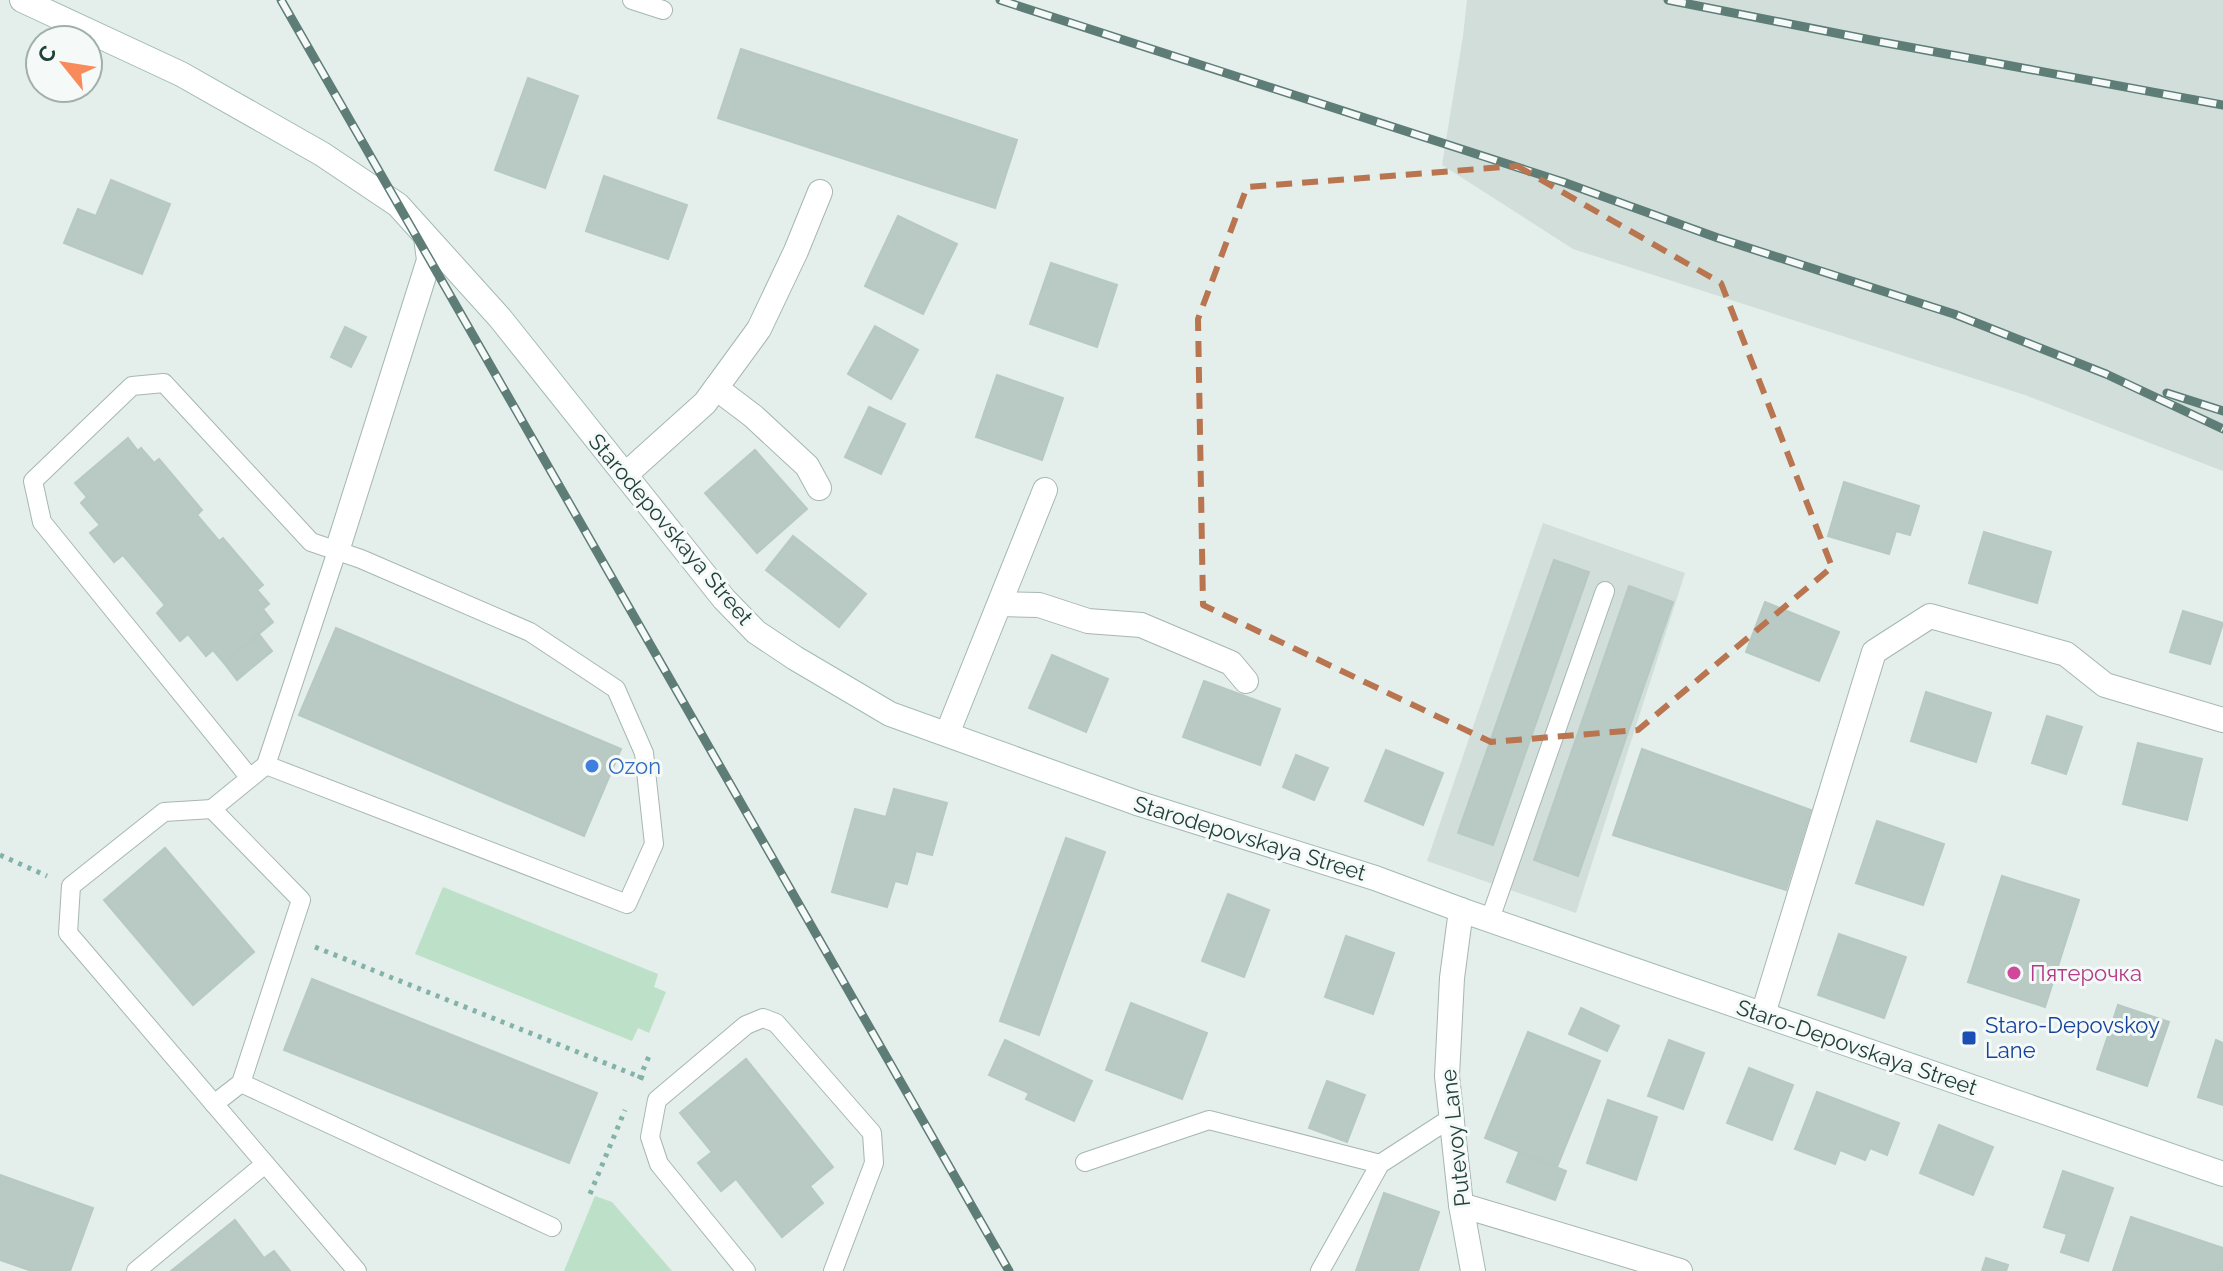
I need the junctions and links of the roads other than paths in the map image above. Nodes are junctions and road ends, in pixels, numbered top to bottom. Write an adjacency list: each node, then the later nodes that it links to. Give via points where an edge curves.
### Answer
1 (632, 0): 3 (lane)
2 (37, 3): 5 (street, Starodepovskaya Street, via 181,74 322,154 398,205)
3 (663, 10)
4 (820, 192): 6 (street, via 759,329)
5 (426, 237): 7 (street, Starodepovskaya Street, via 500,318); 10 (street, via 429,260)
6 (716, 388): 7 (street); 8 (street, via 807,466)
7 (625, 475): 15 (street, Starodepovskaya Street, via 756,632 890,714)
8 (819, 488)
9 (1045, 490): 12 (street)
10 (337, 551): 16 (lane); 16 (lane, via 530,632 616,689 644,753 654,844 627,904); 17 (lane, via 311,542 164,383 132,386 33,481 42,522)
11 (1605, 591): 20 (lane)
12 (1000, 604): 13 (street, via 1039,605 1088,621 1141,625 1231,663); 15 (street)
13 (1246, 681)
14 (2223, 720): 21 (street, via 2105,685 2066,654 1930,616 1874,652)
15 (947, 734): 19 (street, Starodepovskaya Street)
16 (266, 765): 17 (lane)
17 (250, 778): 18 (lane)
18 (212, 809): 22 (lane, via 301,900); 23 (lane, via 164,812 71,886 68,933)
19 (1461, 910): 20 (street, Starodepovskaya Street); 24 (street, Putevoy Lane, via 1447,1062)
20 (1490, 919): 21 (street, Staro-Depovskaya Street)
21 (1763, 1014): 28 (street, Staro-Depovskaya Street)
22 (241, 1083): 23 (lane); 30 (lane)
23 (214, 1104): 26 (lane)
24 (1451, 1118): 27 (lane); 29 (street, Putevoy Lane)
25 (1085, 1162): 27 (lane, via 1209,1120)
26 (265, 1164): 31 (lane); 32 (lane)
27 (1380, 1164): 35 (lane)
28 (2223, 1174)
29 (1461, 1205): 36 (street, Putevoy Lane); 37 (street)
30 (552, 1227)
31 (136, 1271)
32 (357, 1271)
33 (746, 1271): 34 (lane, via 659,1164 650,1137 657,1100 746,1025 763,1018 776,1023 872,1133 874,1163)
34 (833, 1271)
35 (1320, 1271)
36 (1473, 1271)
37 (1680, 1271)

